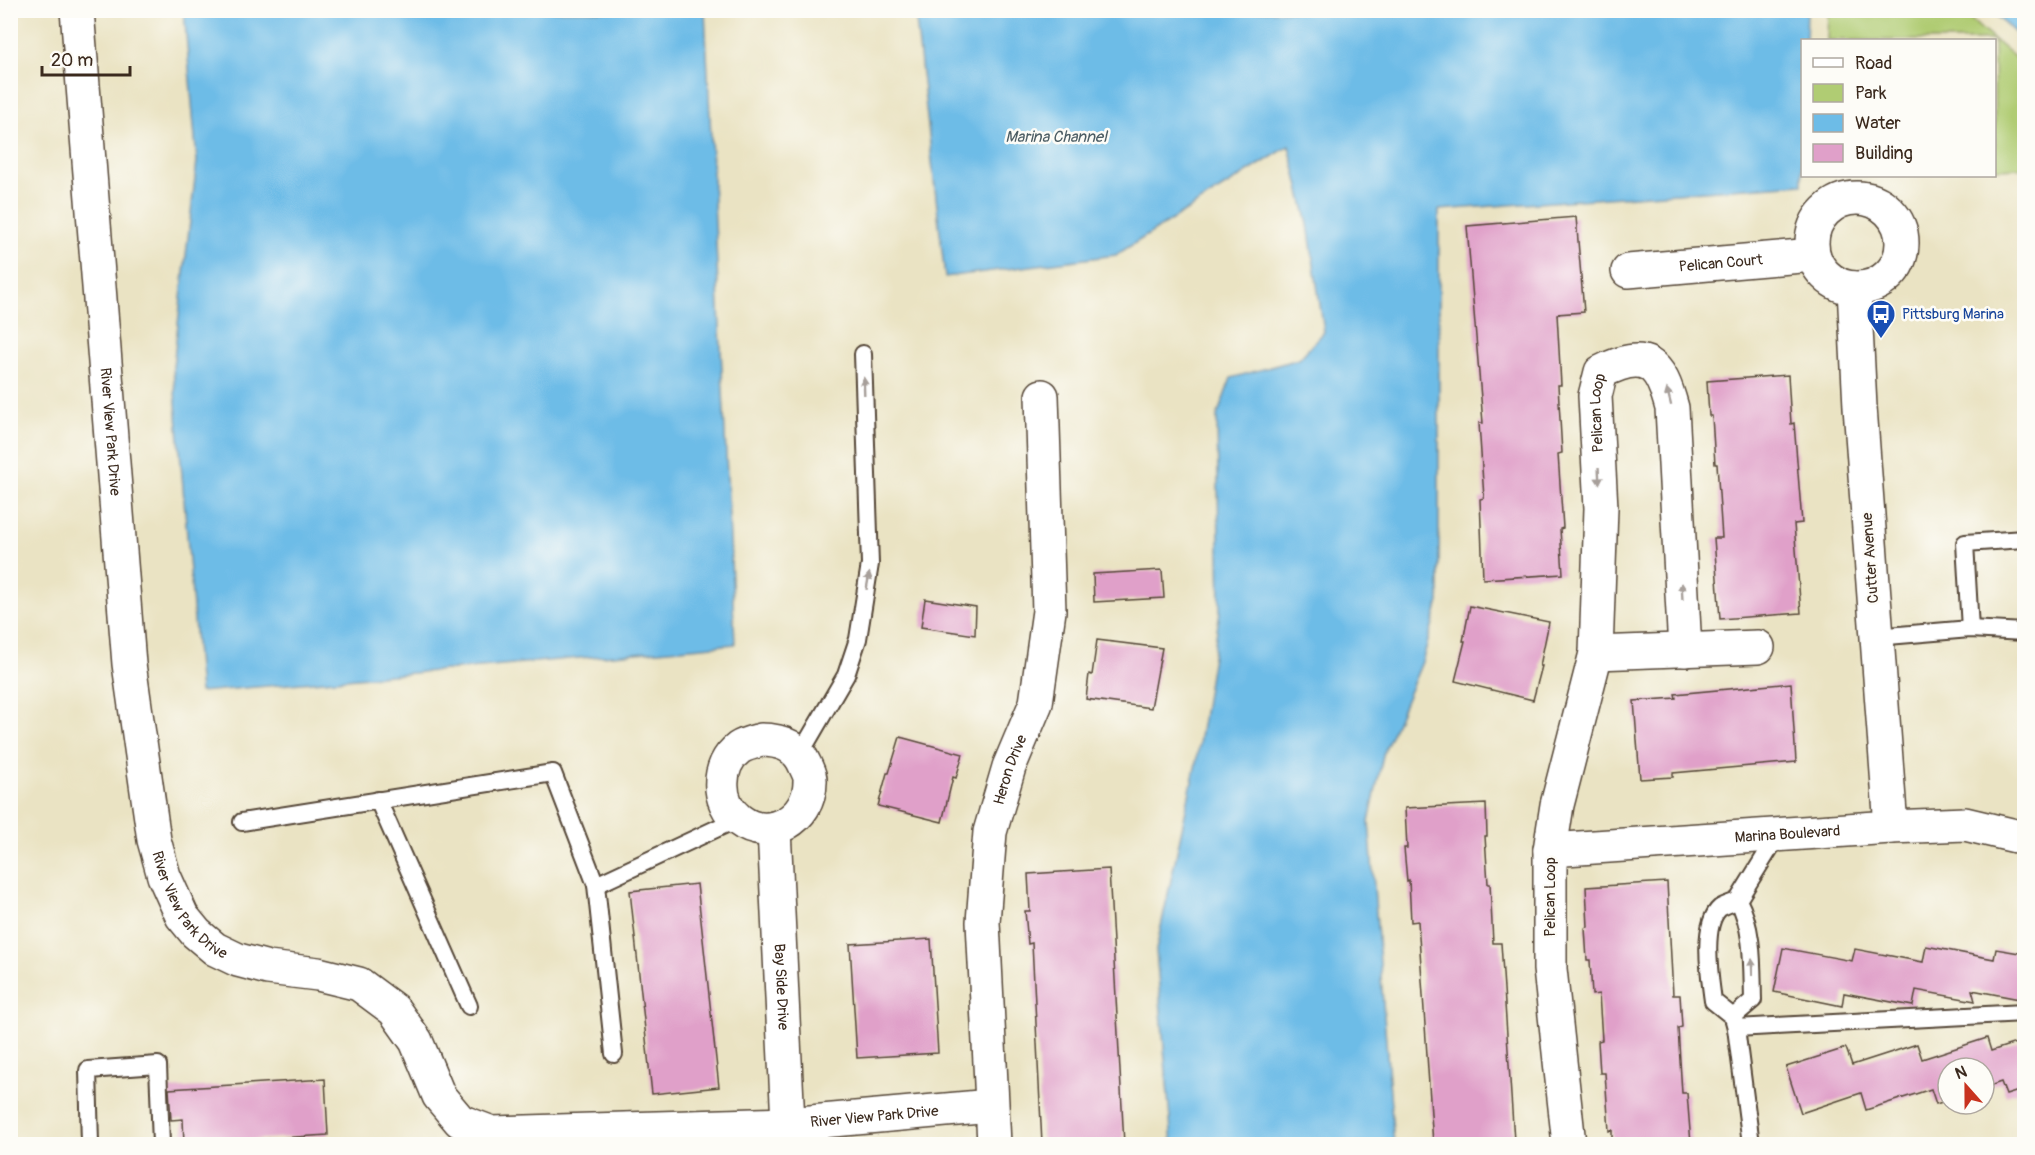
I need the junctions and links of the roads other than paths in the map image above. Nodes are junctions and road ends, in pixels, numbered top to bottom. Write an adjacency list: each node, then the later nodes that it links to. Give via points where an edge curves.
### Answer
1 (76, 10): 30 (street, River View Park Drive, via 129,664 154,840 164,876 182,916 215,949 238,960 359,984 394,1010 416,1041 439,1096 460,1121 492,1133)
2 (1813, 255): 3 (street, Pelican Court); 4 (street, via 1823,274); 4 (street, via 1814,227 1831,205 1858,197 1884,206 1900,228 1902,246 1898,263 1887,277 1871,286)
3 (1628, 271)
4 (1854, 288): 10 (street, Cutter Avenue)
5 (863, 354): 14 (lane, one-way to 5, via 846,675 858,639 870,564)
6 (1042, 396): 29 (street, Heron Drive, via 1049,611 1036,703 1009,767 990,832 983,922)
7 (2025, 539): 8 (lane, via 1965,543)
8 (1970, 629): 9 (lane); 10 (lane)
9 (2025, 632)
10 (1876, 636): 18 (street, Cutter Avenue)
11 (1758, 647): 12 (street)
12 (1685, 650): 13 (street); 13 (street, Pelican Loop, one-way to 13, via 1672,408 1665,382 1652,366 1634,360 1601,372 1594,396 1600,508)
13 (1596, 653): 22 (street, Pelican Loop, via 1557,805)
14 (800, 754): 16 (street, via 772,740 740,748 725,765 721,782 725,803); 19 (street, via 811,780 809,798 798,816)
15 (378, 800): 17 (lane); 23 (lane, via 554,773); 25 (lane)
16 (737, 819): 19 (street, via 759,829); 23 (lane)
17 (242, 822)
18 (1891, 827): 20 (street, Marina Boulevard); 21 (street, Marina Boulevard, via 1965,824)
19 (774, 829): 30 (street, Bay Side Drive)
20 (1778, 835): 22 (street, Marina Boulevard); 24 (lane)
21 (2025, 838)
22 (1550, 850): 34 (street, Pelican Loop, via 1550,969)
23 (596, 885): 28 (lane)
24 (1738, 900): 27 (lane, one-way to 24, via 1753,1000 1750,946 1745,914); 27 (lane, via 1720,908 1710,922 1713,1001)
25 (469, 1006)
26 (2025, 1013): 27 (lane)
27 (1735, 1023): 35 (lane)
28 (614, 1054)
29 (991, 1106): 30 (street, River View Park Drive); 33 (street, Heron Drive)
30 (789, 1134)
31 (90, 1144): 32 (lane, via 88,1070 158,1065)
32 (161, 1144)
33 (994, 1144)
34 (1569, 1144)
35 (1751, 1144)

